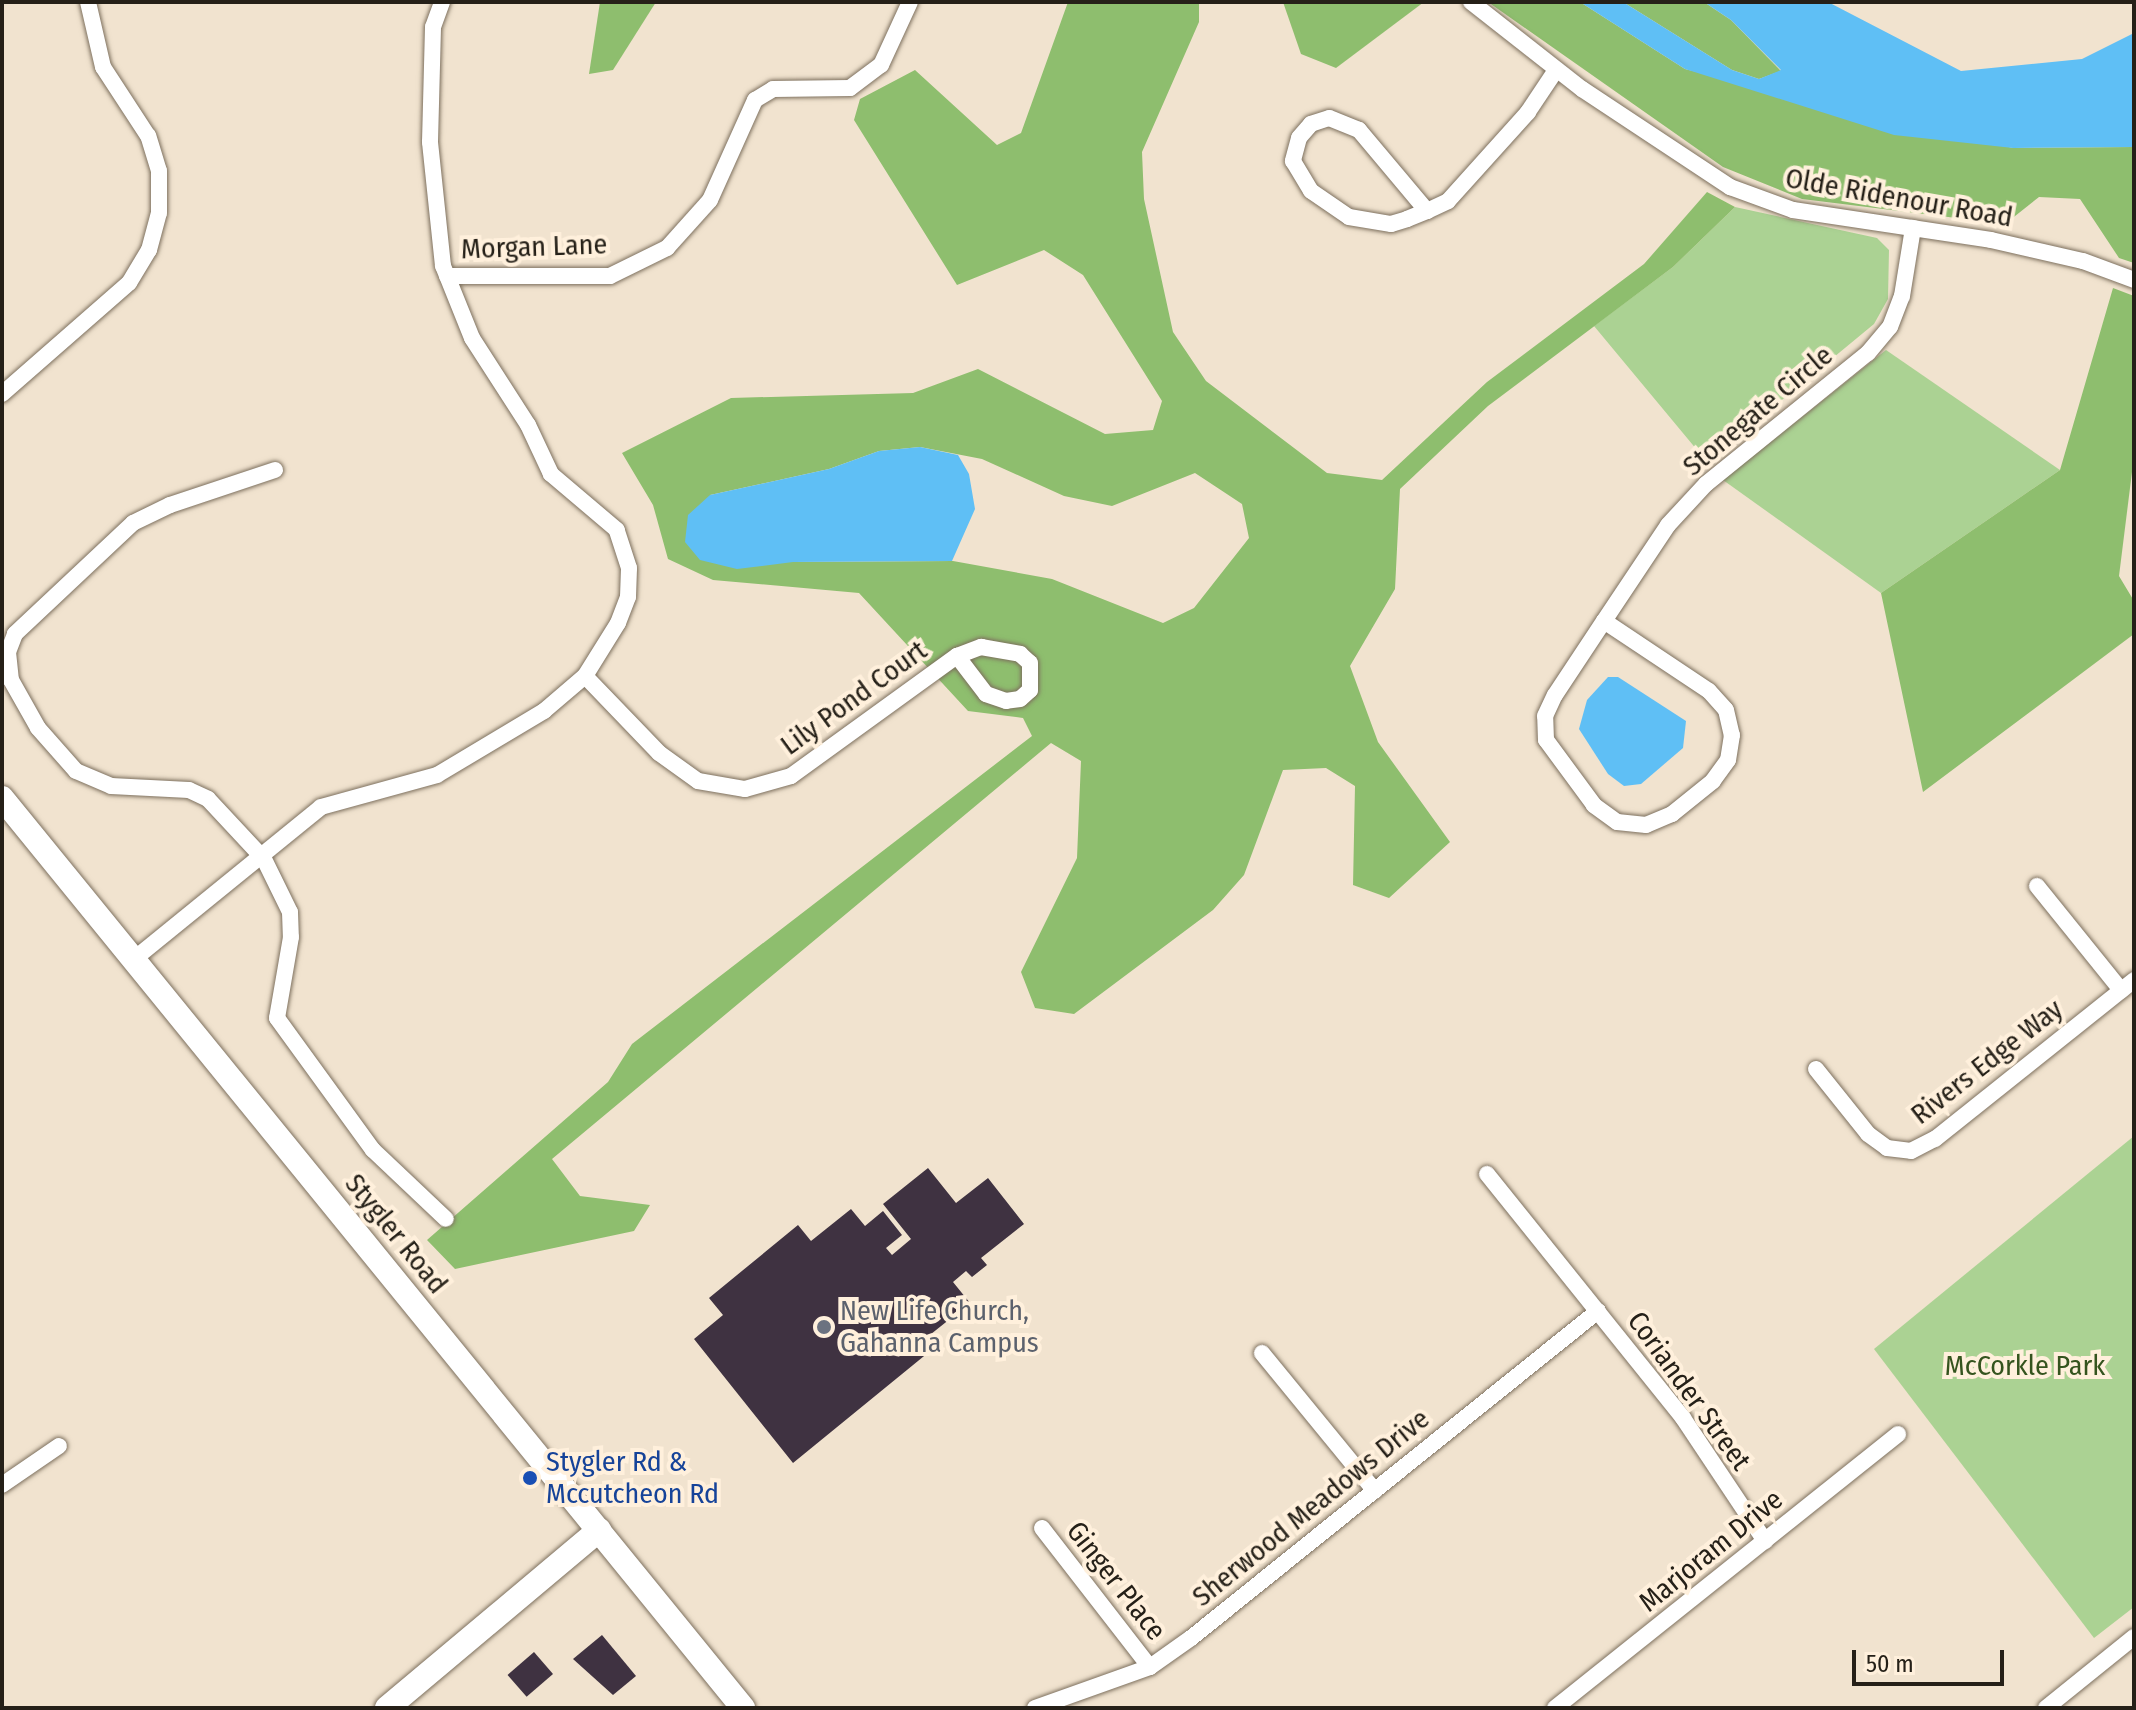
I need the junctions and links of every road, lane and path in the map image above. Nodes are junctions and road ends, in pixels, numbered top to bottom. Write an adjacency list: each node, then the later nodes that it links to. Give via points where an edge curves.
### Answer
1 (88, 2): 10 (street, via 103,67 148,136 159,171 159,213 149,250 129,283)
2 (442, 2): 8 (street, via 433,27 430,142)
3 (910, 2): 8 (street, Morgan Lane, via 881,65 850,88 773,89 755,100 710,200 667,248 610,276)
4 (1471, 2): 5 (street, Olde Ridenour Road)
5 (1556, 70): 6 (street, via 1528,112 1448,201); 7 (street, Olde Ridenour Road, via 1730,187 1793,210)
6 (1427, 211): 6 (street, via 1359,130 1329,118 1311,124 1299,138 1296,170 1335,210 1362,221 1391,224)
7 (1913, 228): 9 (street, Olde Ridenour Road, via 2083,261); 12 (street, Stonegate Circle, via 1902,296 1890,327 1868,353 1706,484 1668,525)
8 (447, 276): 14 (street, via 472,338 528,425 551,474 617,530 629,568 628,597)
9 (2134, 280)
10 (2, 394)
11 (275, 470): 16 (street, via 133,523 15,634 8,652 11,680 38,728 76,771 111,786 189,790 208,799)
12 (1604, 621): 12 (street, Stonegate Circle, via 1709,691 1726,710 1732,735 1728,760 1713,781 1672,814 1646,825 1617,822 1594,805 1546,740 1545,716 1555,695)
13 (957, 656): 13 (street, Lily Pond Court, via 986,694 1006,701 1020,699 1030,690 1034,677 1020,654 981,647); 14 (street, Lily Pond Court, via 791,776 745,789 698,781 659,753)
14 (585, 676): 16 (street, via 544,711 437,775 321,807)
15 (2, 798): 18 (main road, Stygler Road)
16 (258, 853): 18 (street); 22 (street, via 290,912 277,1018 373,1150)
17 (2037, 886): 19 (street, Rivers Edge Way)
18 (133, 960): 30 (main road, Stygler Road)
19 (2127, 985): 20 (street, Rivers Edge Way, via 1935,1139 1911,1151 1887,1148 1868,1134)
20 (1816, 1069)
21 (1487, 1174): 23 (street, Coriander Street)
22 (446, 1219)
23 (1598, 1311): 28 (street, Sherwood Meadows Drive); 31 (street, Coriander Street, via 1683,1418)
24 (1262, 1353): 28 (street)
25 (1898, 1434): 31 (street, Marjoram Drive)
26 (59, 1446): 27 (street)
27 (2, 1485)
28 (1375, 1491): 33 (street, Sherwood Meadows Drive)
29 (1042, 1528): 33 (street, Ginger Place)
30 (599, 1530): 34 (main road); 35 (main road, Stygler Road)
31 (1765, 1541): 37 (street, Marjoram Drive)
32 (2134, 1637): 38 (street)
33 (1150, 1667): 36 (street, Sherwood Meadows Drive)
34 (387, 1708)
35 (743, 1708)
36 (1035, 1708)
37 (1555, 1708)
38 (2046, 1708)

